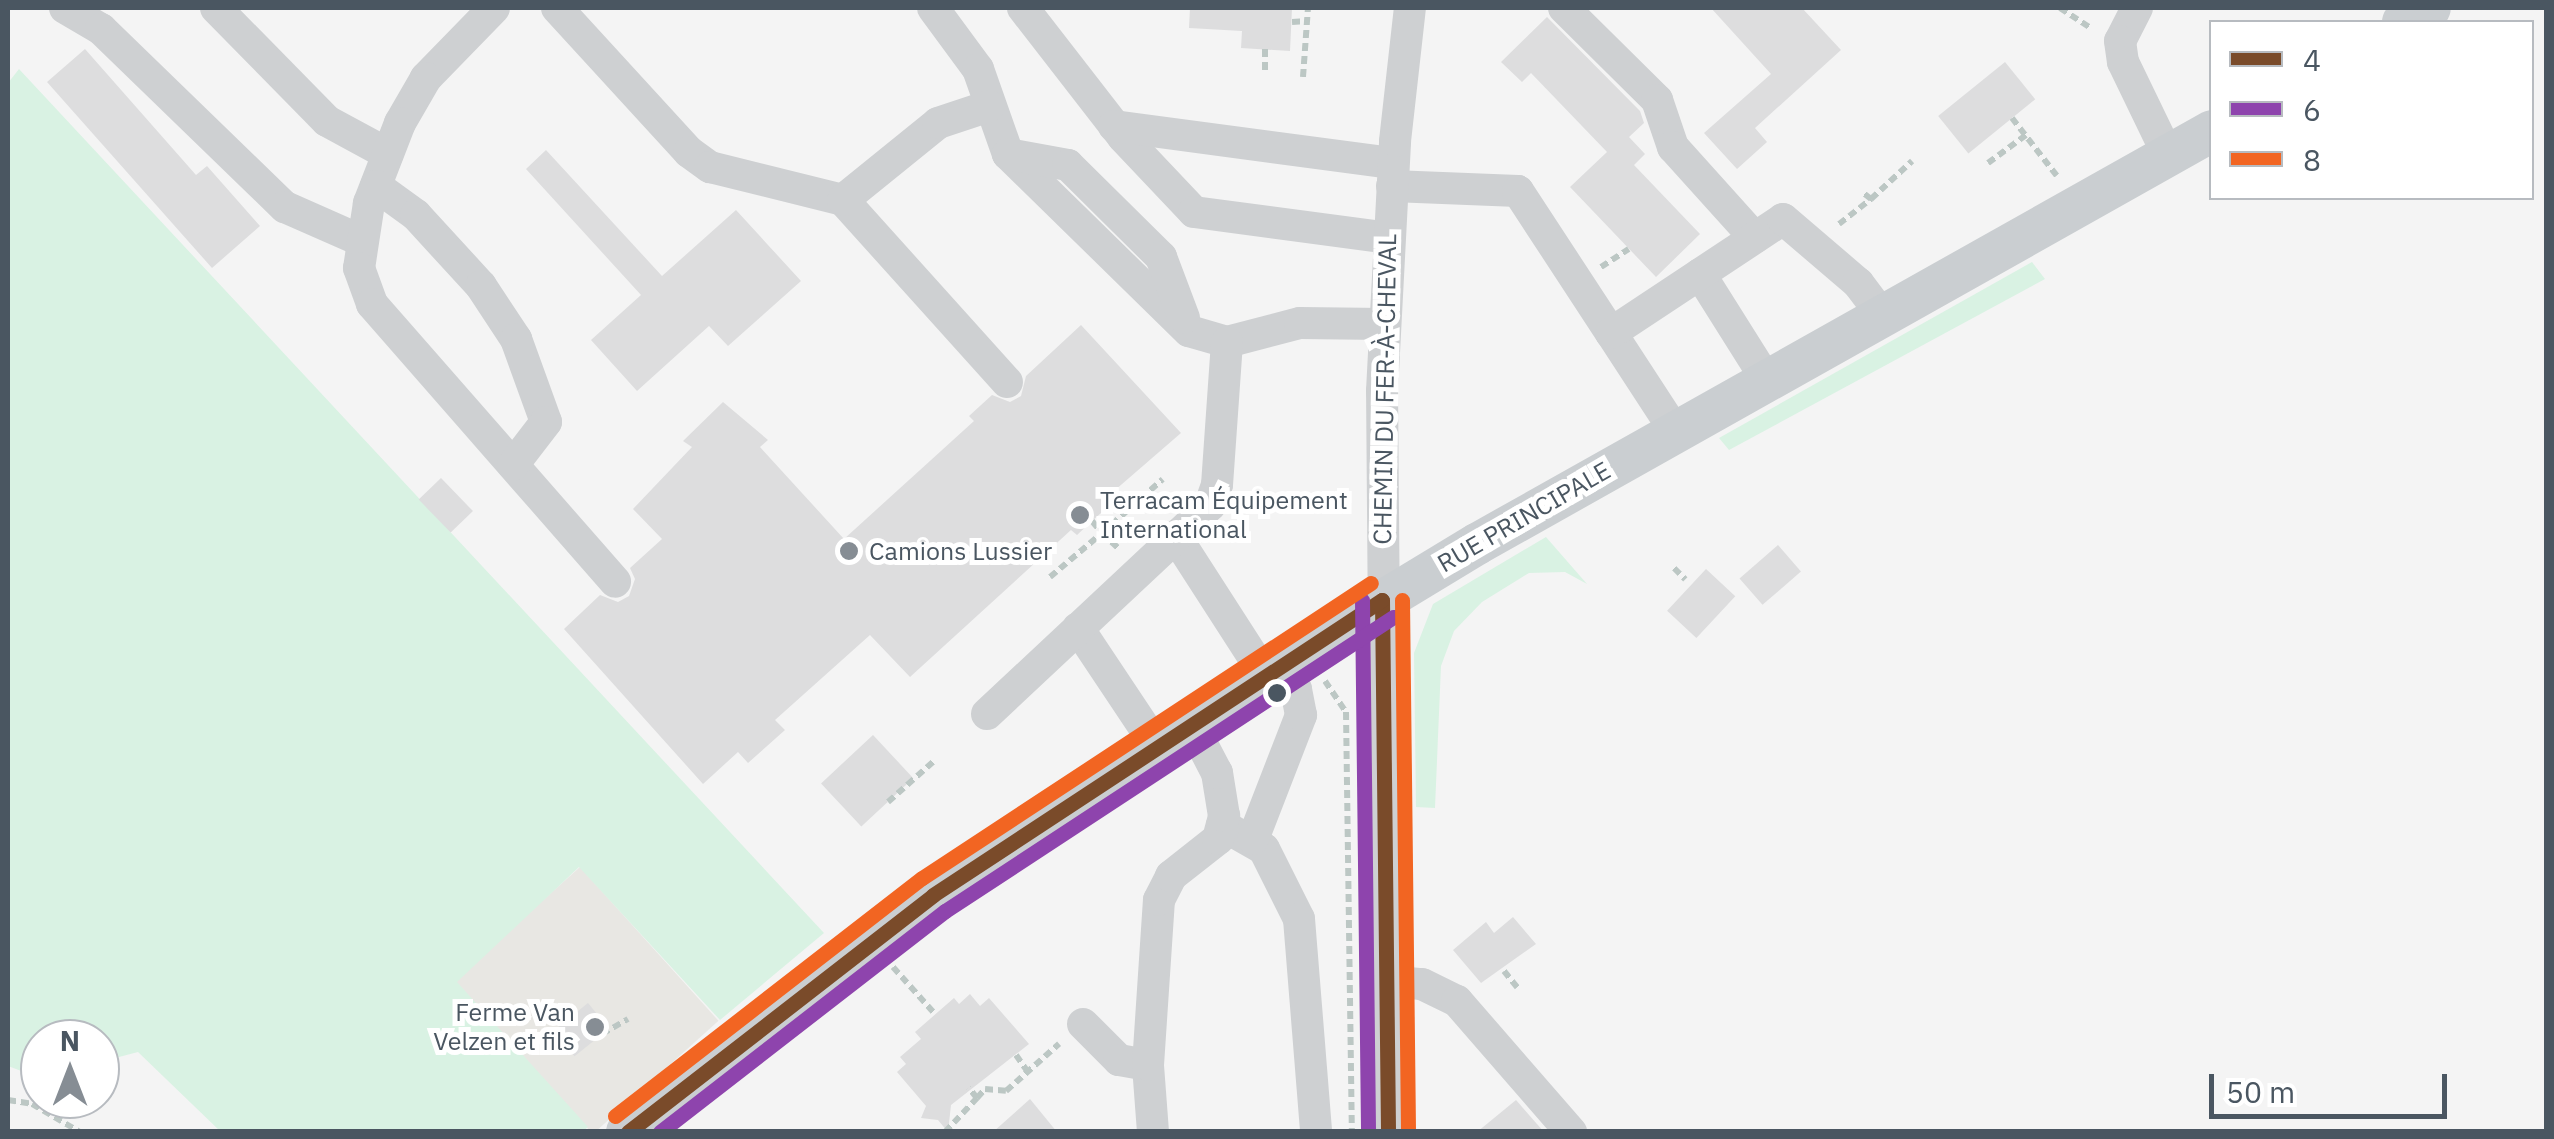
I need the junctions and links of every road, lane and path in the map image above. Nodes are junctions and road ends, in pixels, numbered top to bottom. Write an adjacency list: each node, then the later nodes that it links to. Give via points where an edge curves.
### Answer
1 (65, 8): 36 (street, via 101,29 285,207)
2 (216, 8): 23 (street, via 327,121)
3 (557, 8): 32 (street, via 710,167)
4 (933, 8): 18 (street, via 978,70)
5 (1022, 8): 20 (street)
6 (1308, 8): 14 (path)
7 (1410, 8): 27 (street, CHEMIN DU FER-À-CHEVAL)
8 (2137, 8): 24 (street, via 2120,42 2123,62)
9 (2430, 8): 12 (main road)
10 (476, 14): 23 (street, via 426,78)
11 (1564, 16): 35 (street, via 1657,100 1673,147)
12 (2407, 20)
13 (1292, 22): 14 (path)
14 (1307, 22): 17 (path)
15 (1265, 50): 16 (path)
16 (1265, 74)
17 (1304, 77)
18 (989, 106): 32 (street, via 938,124); 41 (street, via 1008,154 1068,165 1160,257 1189,331)
19 (2012, 118): 22 (path)
20 (1114, 126): 27 (street); 34 (street, via 1194,212)
21 (2209, 132): 24 (main road, RUE PRINCIPALE)
22 (2026, 135): 26 (path); 28 (path)
23 (388, 154): 29 (street)
24 (2168, 154): 38 (main road, RUE PRINCIPALE)
25 (1912, 162): 31 (path)
26 (1988, 163)
27 (1392, 175): 34 (street, CHEMIN DU FER-À-CHEVAL); 40 (street, via 1518,190)
28 (2056, 176)
29 (376, 186): 36 (street); 45 (street, via 416,215 516,338 546,422)
30 (1862, 192): 31 (path)
31 (1871, 199): 33 (path)
32 (843, 200): 43 (street)
33 (1839, 224)
34 (1388, 238): 39 (street, CHEMIN DU FER-À-CHEVAL)
35 (1754, 238): 37 (street); 38 (street, via 1783,219 1858,282)
36 (362, 241): 45 (street, via 360,268 372,304)
37 (1700, 274): 40 (street); 42 (street)
38 (1882, 315): 42 (main road, RUE PRINCIPALE)
39 (1384, 324): 41 (street, via 1300,323); 54 (street, CHEMIN DU FER-À-CHEVAL)
40 (1610, 333): 44 (street)
41 (1227, 342): 49 (street, via 1217,485 1202,516)
42 (1766, 379): 44 (main road, RUE PRINCIPALE)
43 (1007, 382)
44 (1675, 431): 54 (main road, RUE PRINCIPALE)
45 (513, 465): 53 (street)
46 (1164, 479): 48 (path)
47 (1092, 522): 48 (path)
48 (1102, 532): 51 (path)
49 (1176, 537): 55 (street); 56 (street)
50 (1674, 568): 52 (path)
51 (1050, 578)
52 (1685, 578)
53 (615, 582)
54 (1382, 600): 56 (main road, RUE PRINCIPALE); 64 (street, CHEMIN DU FER-À-CHEVAL)
55 (1078, 628): 57 (street); 58 (street)
56 (1287, 672): 58 (main road, RUE PRINCIPALE); 61 (street, via 1301,716); 84 (path, via 1342,698 1346,712)
57 (987, 714)
58 (1173, 734): 61 (street, via 1217,772); 80 (main road, RUE PRINCIPALE, via 868,941)
59 (934, 762): 60 (path)
60 (888, 802)
61 (1238, 832): 71 (street, via 1171,876 1159,900); 83 (street, via 1277,868 1298,919)
62 (889, 963): 66 (path)
63 (1504, 971): 65 (path)
64 (1386, 981): 78 (street, via 1422,984 1457,1002); 85 (street, CHEMIN DU FER-À-CHEVAL)
65 (1517, 986)
66 (935, 1014)
67 (628, 1019): 69 (path)
68 (1077, 1029): 71 (street, via 1118,1060); 72 (path)
69 (602, 1034)
70 (1016, 1055): 72 (path)
71 (1148, 1065): 82 (street)
72 (1028, 1072): 75 (path, via 1006,1091)
73 (978, 1081): 75 (path)
74 (969, 1088): 76 (path)
75 (986, 1089): 76 (path)
76 (977, 1098): 81 (path)
77 (8, 1100): 79 (path, via 32,1104)
78 (1570, 1131)
79 (80, 1132)
80 (627, 1132)
81 (944, 1132)
82 (1152, 1132)
83 (1316, 1132)
84 (1352, 1132)
85 (1388, 1132)

